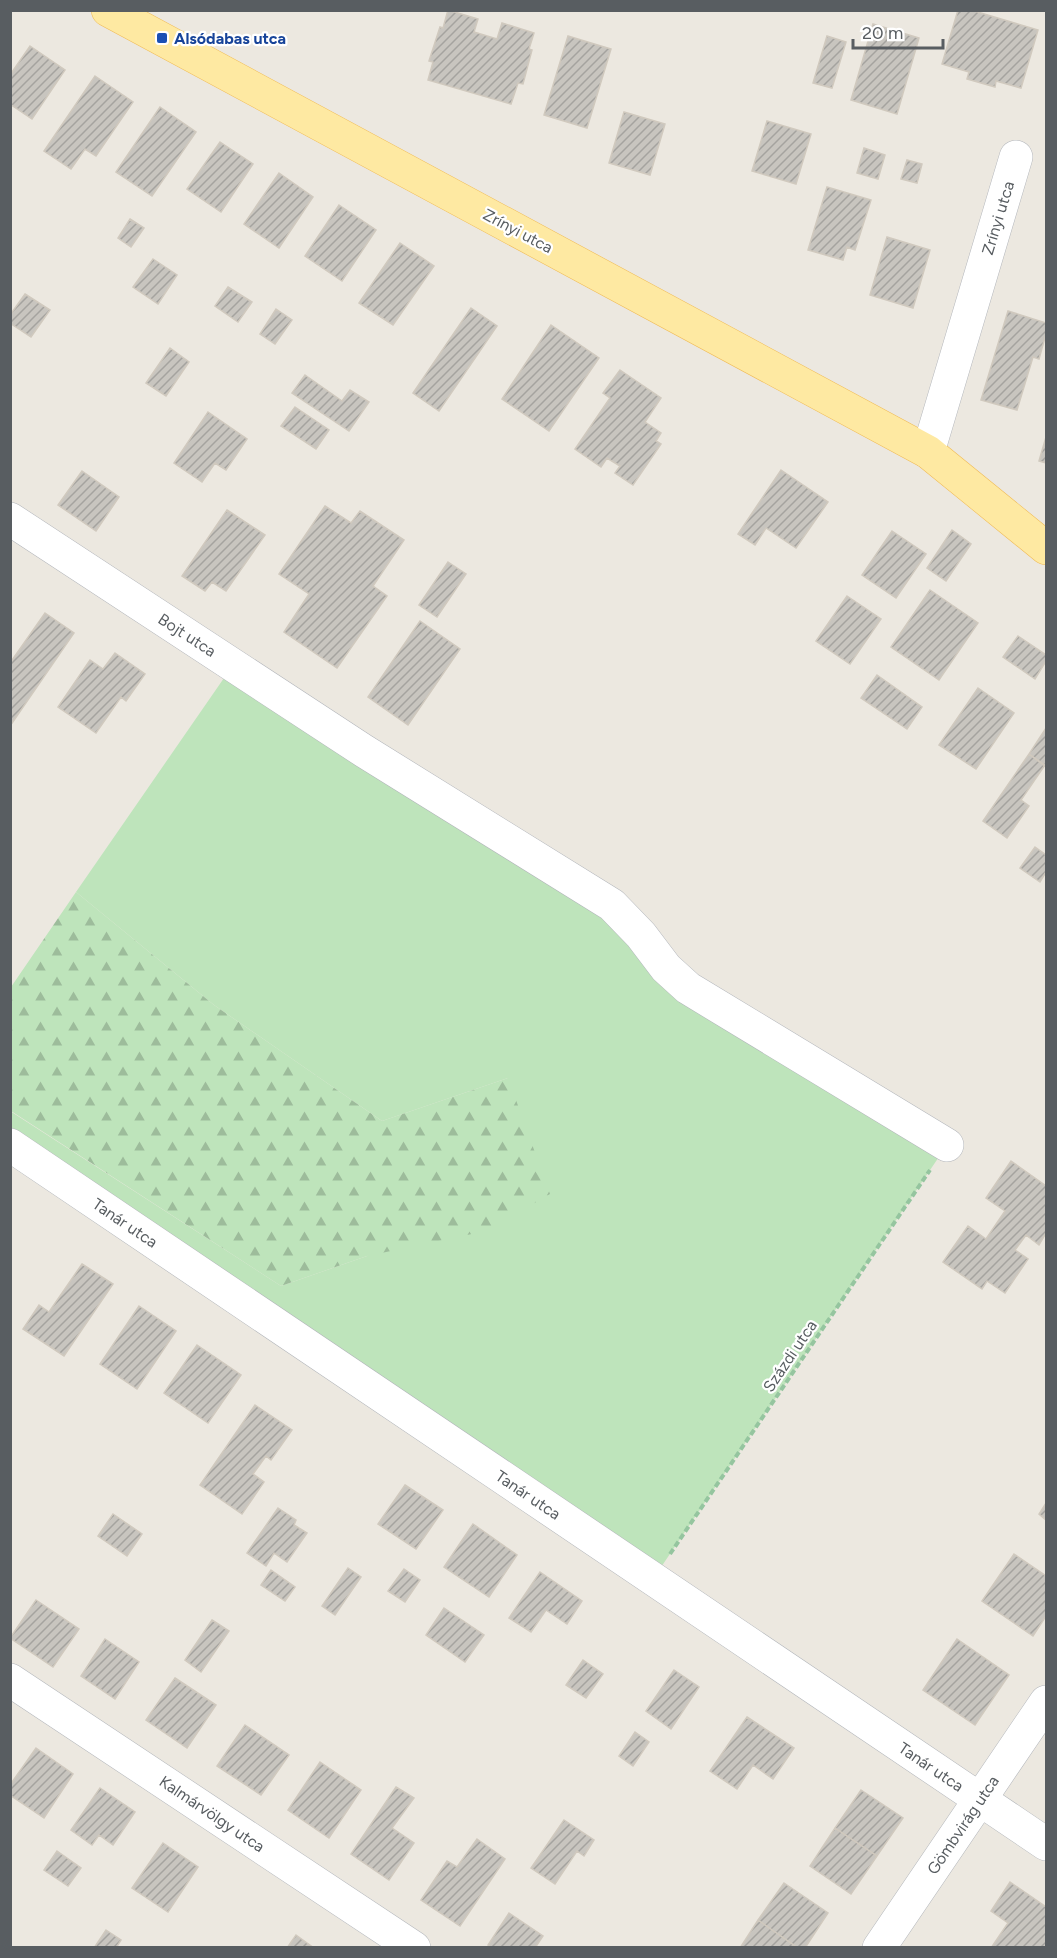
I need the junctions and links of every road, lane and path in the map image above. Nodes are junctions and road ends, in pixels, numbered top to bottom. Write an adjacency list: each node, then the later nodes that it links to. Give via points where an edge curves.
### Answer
1 (108, 10): 3 (main road, Zrínyi utca)
2 (1016, 156): 3 (street, Zrínyi utca)
3 (928, 452): 5 (main road, Zrínyi utca)
4 (10, 519): 7 (street, Bojt utca, via 364,751 612,905 666,968 688,987)
5 (1047, 548)
6 (10, 1145): 8 (street, Tanár utca)
7 (947, 1145): 8 (path, Százdi utca)
8 (653, 1579): 11 (street, Tanár utca)
9 (10, 1680): 13 (street, Kalmárvölgy utca)
10 (1047, 1702): 11 (street, Gömbvirág utca)
11 (979, 1800): 12 (street, Tanár utca); 14 (street, Gömbvirág utca)
12 (1047, 1844)
13 (414, 1947)
14 (879, 1947)

